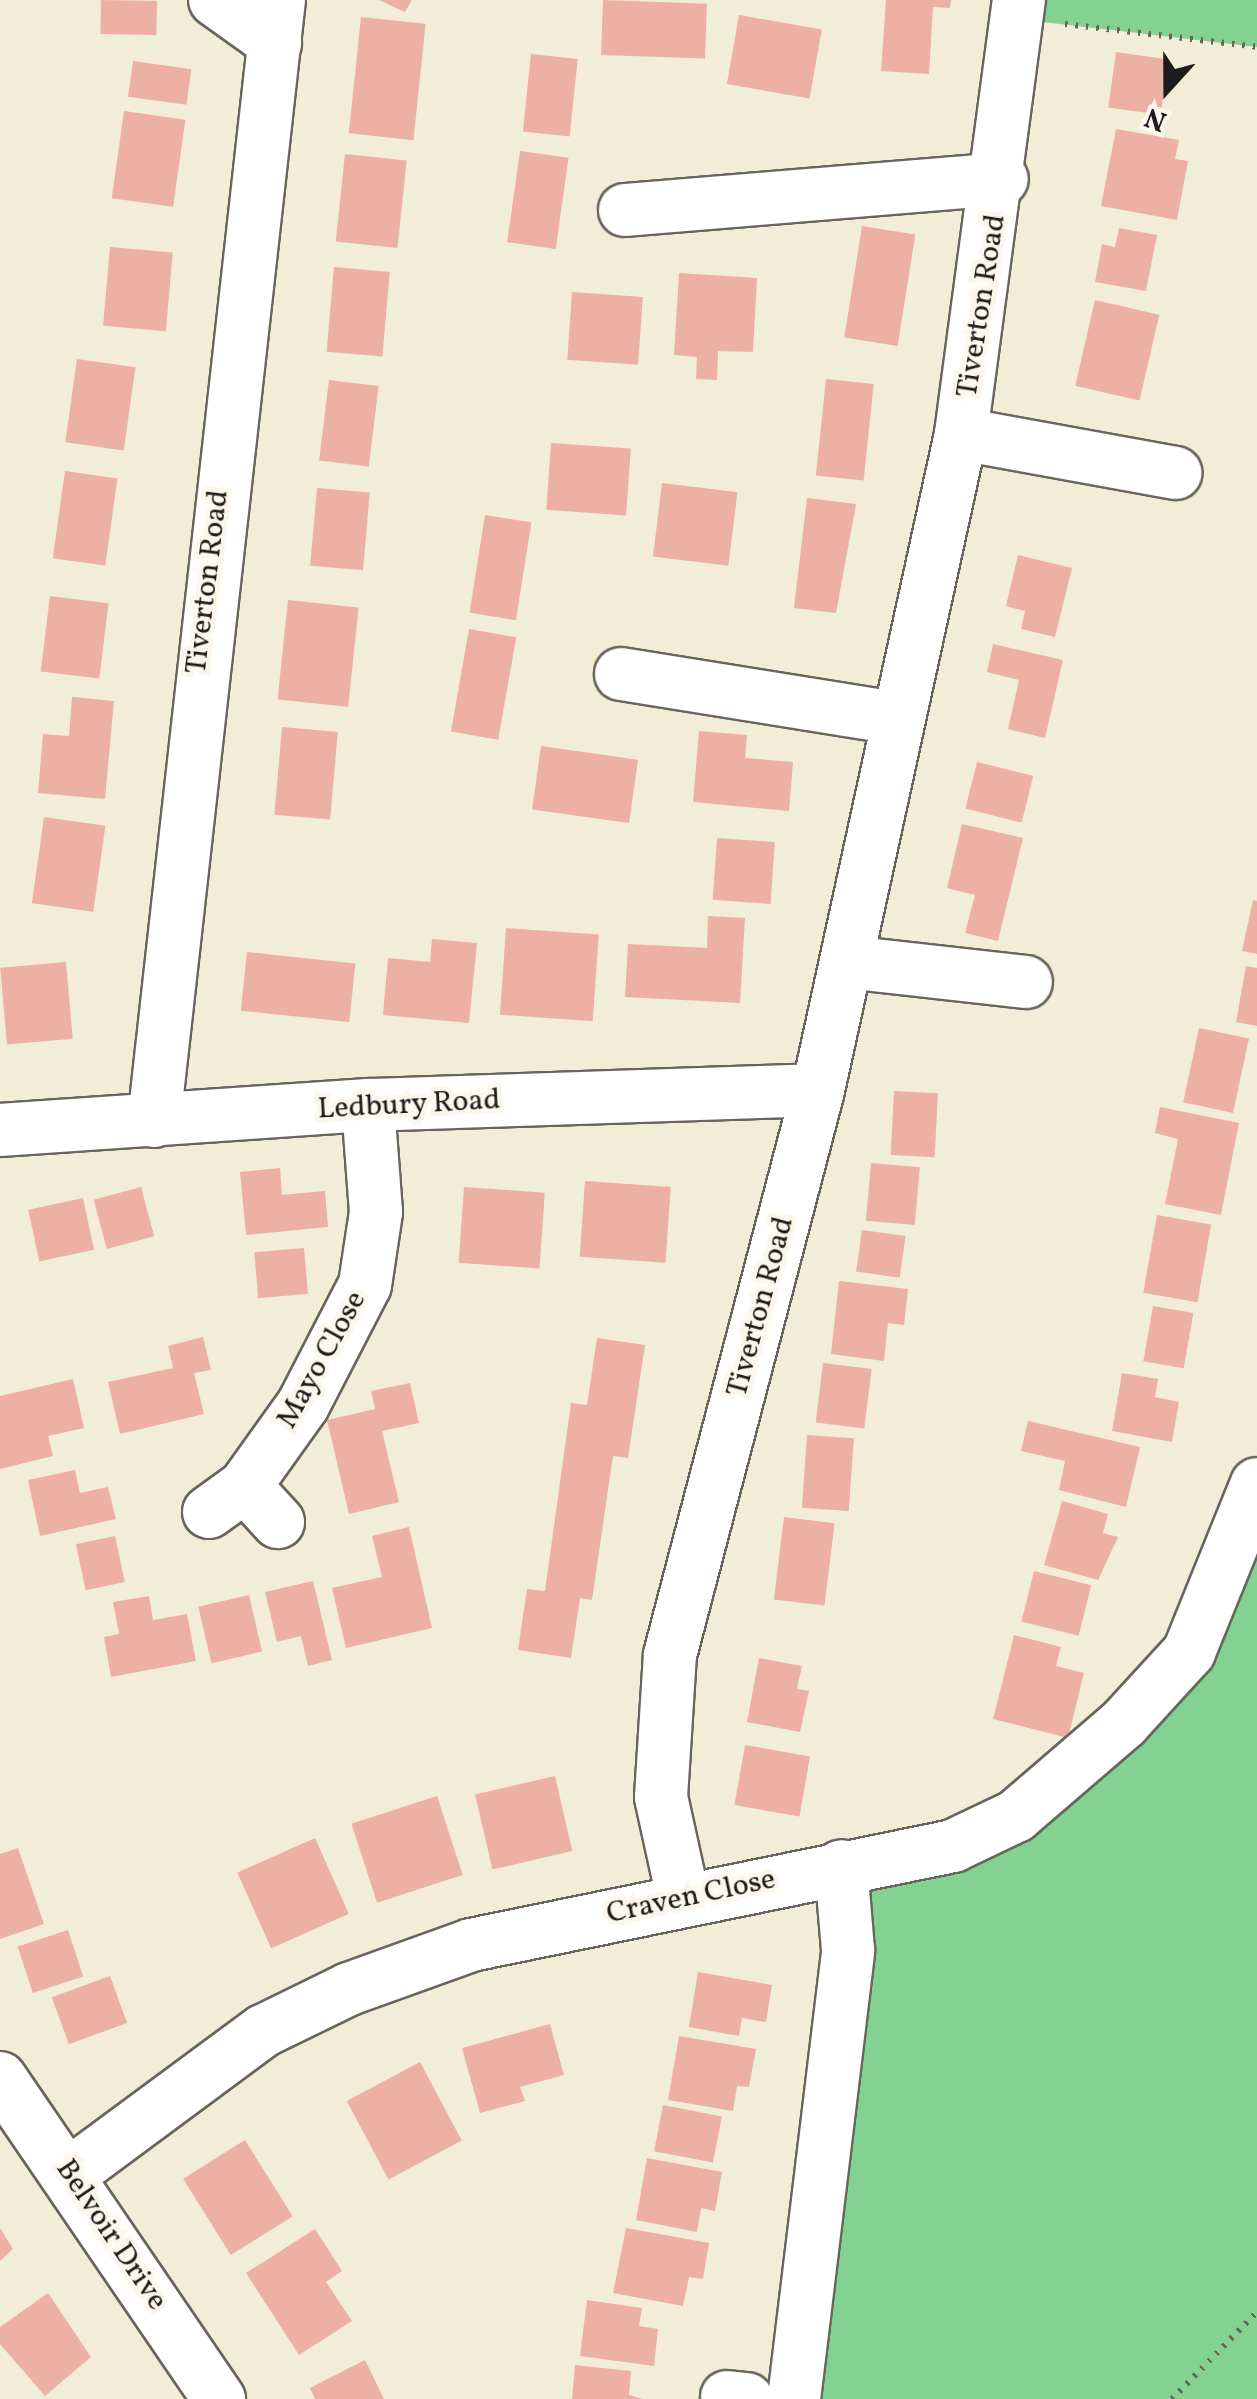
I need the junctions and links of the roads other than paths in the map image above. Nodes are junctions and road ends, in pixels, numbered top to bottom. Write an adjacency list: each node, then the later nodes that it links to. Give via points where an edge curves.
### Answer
1 (215, 0): 3 (street, Tiverton Road)
2 (1018, 9): 4 (street, Tiverton Road)
3 (277, 22): 14 (street, Tiverton Road)
4 (1002, 179): 5 (street, Tiverton Road); 6 (street, Tiverton Road)
5 (625, 210)
6 (961, 434): 7 (street, Tiverton Road); 9 (street, Tiverton Road)
7 (1175, 473)
8 (621, 674): 9 (street)
9 (895, 718): 10 (street, Tiverton Road)
10 (847, 962): 11 (street); 12 (street, Tiverton Road)
11 (1026, 982)
12 (818, 1090): 13 (street, Ledbury Road); 19 (street, Tiverton Road, via 670,1655 662,1797)
13 (368, 1104): 14 (street, Ledbury Road); 17 (street, Mayo Close, via 376,1212 364,1285)
14 (154, 1121): 15 (street, Ledbury Road)
15 (0, 1130)
16 (1257, 1484): 18 (street, Craven Close, via 1189,1652 1124,1723 1016,1816 953,1846)
17 (244, 1507)
18 (841, 1866): 19 (street, Craven Close); 23 (street, via 848,1950)
19 (682, 1897): 21 (street, Craven Close, via 471,1946 349,1989 263,2031)
20 (0, 2078): 21 (street, Belvoir Drive)
21 (71, 2173): 22 (street, Belvoir Drive)
22 (217, 2398)
23 (794, 2399)

